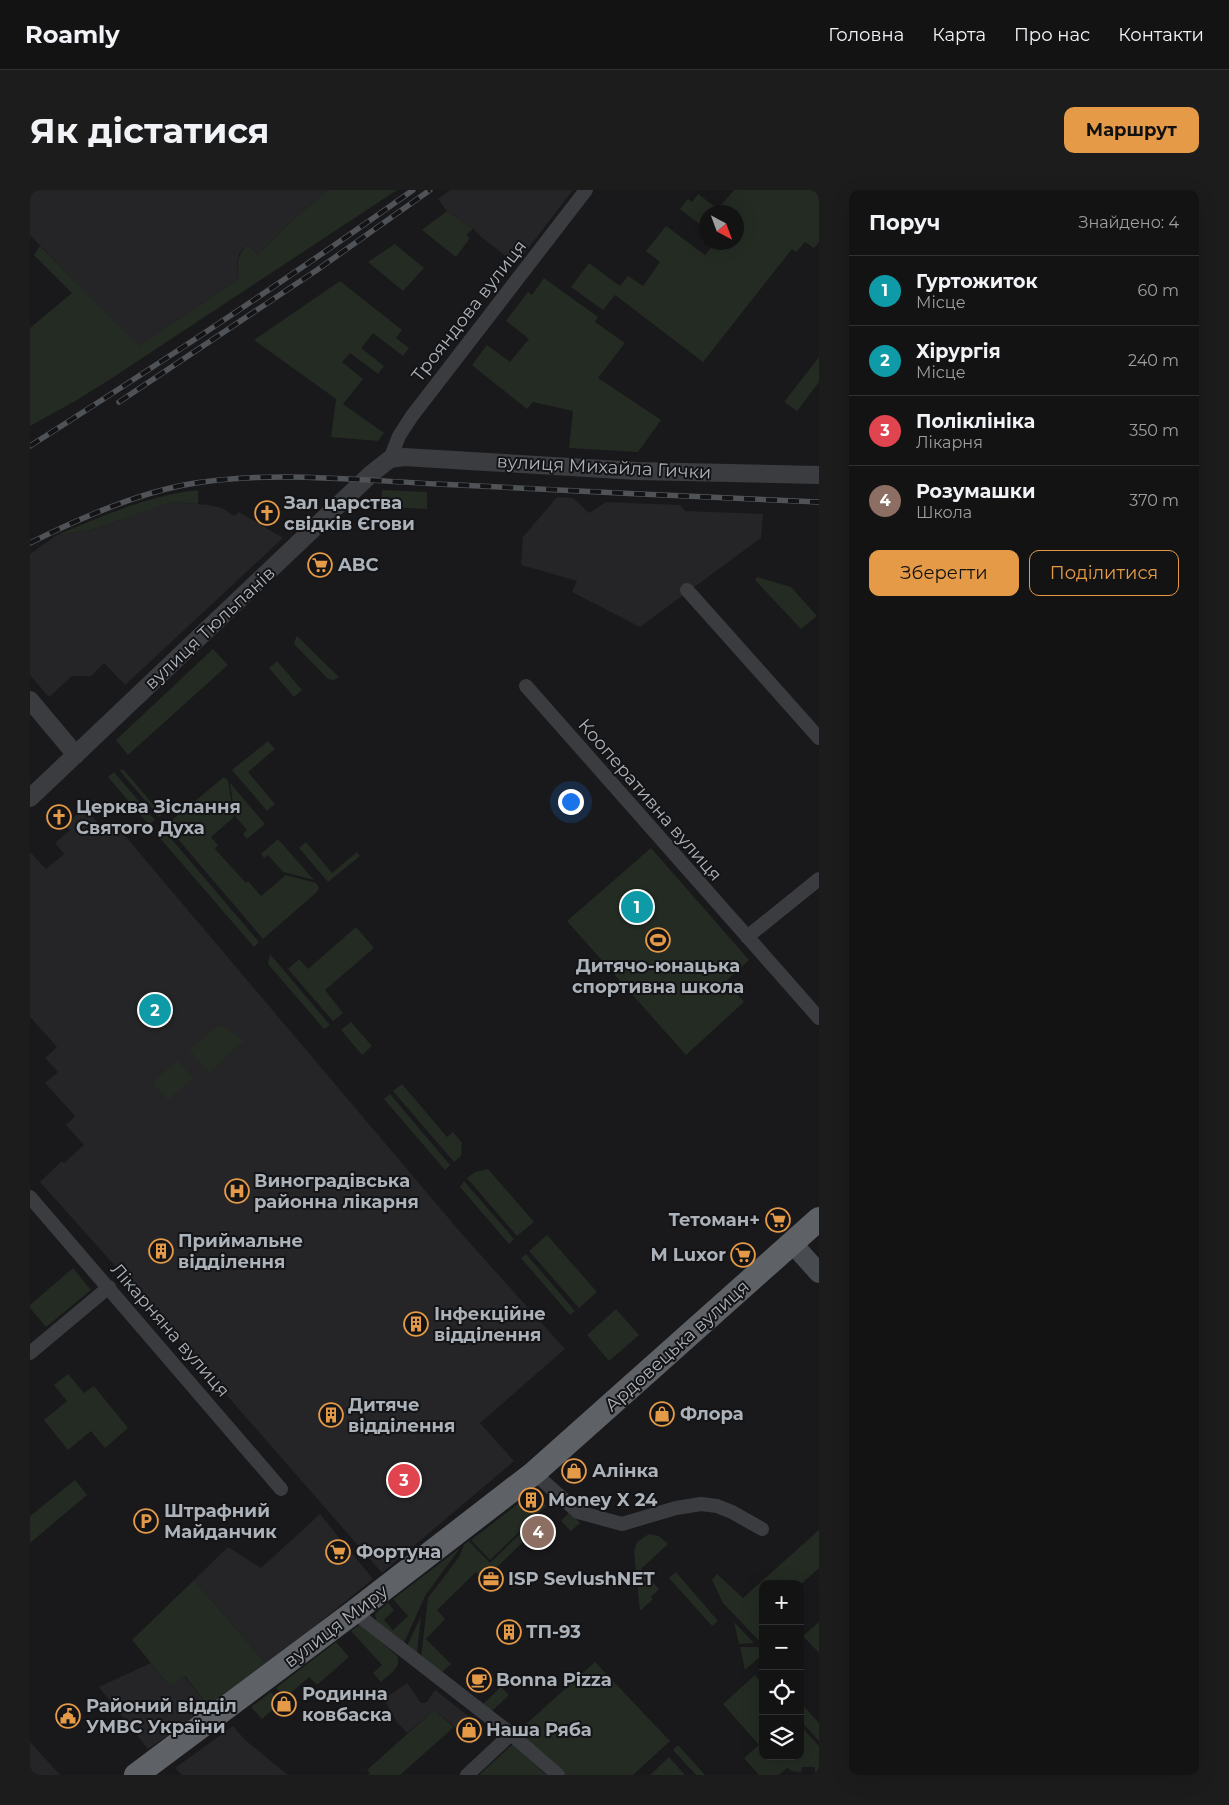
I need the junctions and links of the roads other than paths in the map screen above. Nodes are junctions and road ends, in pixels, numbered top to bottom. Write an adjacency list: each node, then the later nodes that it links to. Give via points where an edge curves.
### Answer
1 (586, 190): 2 (street, Трояндова вулиця, via 412,416)
2 (390, 460): 3 (street, вулиця Михайла Гички, via 404,457 637,471); 8 (street, вулиця Тюльпанів)
3 (819, 475)
4 (687, 590): 7 (street)
5 (526, 686): 11 (street, Кооперативна вулиця)
6 (30, 700): 8 (street)
7 (819, 738)
8 (76, 755): 9 (street, вулиця Тюльпанів)
9 (30, 798)
10 (819, 879): 11 (street)
11 (747, 937): 12 (street, Кооперативна вулиця)
12 (819, 1018)
13 (30, 1197): 17 (street, Лікарняна вулиця)
14 (819, 1219): 15 (highway, Ардовецька вулиця)
15 (792, 1243): 16 (main road); 19 (highway, Ардовецька вулиця)
16 (819, 1273)
17 (109, 1287): 18 (street); 20 (street, Лікарняна вулиця)
18 (30, 1353)
19 (534, 1473): 21 (street, via 578,1512 622,1524 701,1504 732,1512); 22 (highway, вулиця Миру)
20 (281, 1489)
21 (762, 1530)
22 (354, 1612): 23 (street); 24 (highway, вулиця Миру)
23 (511, 1734): 25 (street); 26 (street)
24 (136, 1775)
25 (467, 1775)
26 (558, 1775)

